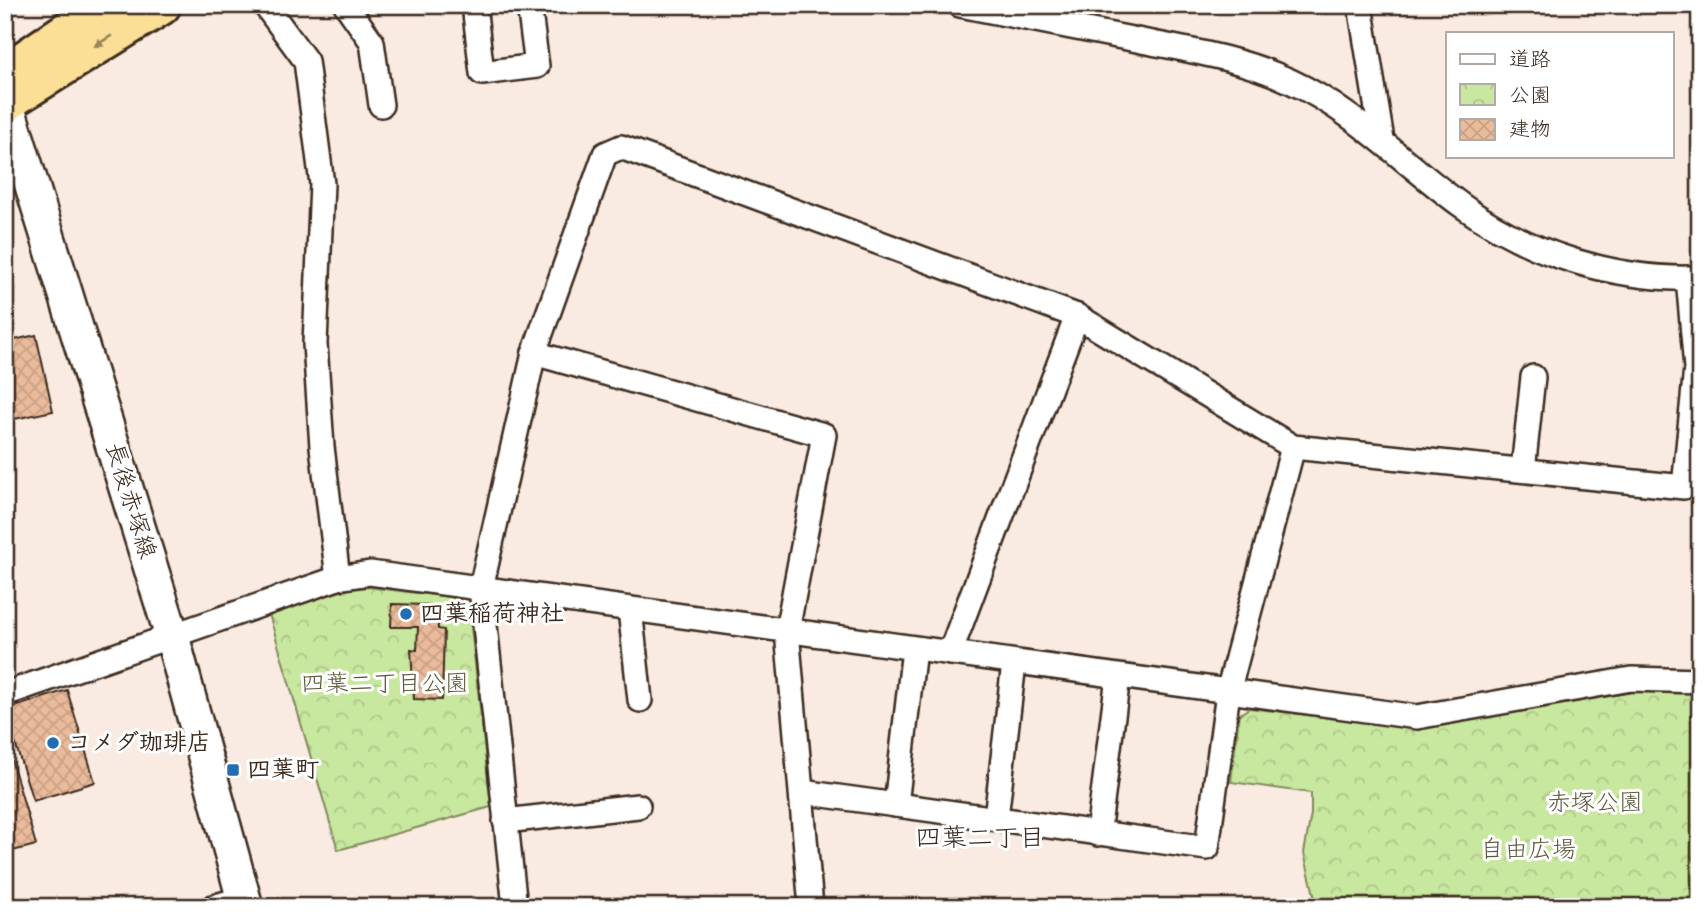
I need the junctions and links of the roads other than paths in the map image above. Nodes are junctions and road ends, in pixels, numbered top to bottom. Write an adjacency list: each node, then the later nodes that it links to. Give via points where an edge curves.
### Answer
1 (106, 5): 9 (highway)
2 (161, 5): 9 (highway, one-way to 9)
3 (265, 5): 18 (street, via 306,61 323,184 315,344)
4 (346, 5): 10 (street, via 372,42)
5 (474, 5): 6 (street, via 482,73 537,66)
6 (530, 5)
7 (960, 5): 11 (street, via 1262,69 1312,92)
8 (1360, 5): 11 (street)
9 (6, 94): 22 (main road, 長後赤塚線)
10 (381, 105)
11 (1382, 140): 12 (street, via 1461,205 1535,247 1626,273)
12 (1694, 278): 17 (street, via 1696,368 1684,487)
13 (1077, 316): 14 (street, via 621,147 605,155); 16 (street); 24 (street)
14 (534, 353): 19 (street); 21 (street, via 824,435)
15 (1532, 377): 17 (street)
16 (1293, 447): 17 (street); 28 (street)
17 (1523, 470)
18 (338, 578): 19 (street, via 370,573); 22 (street)
19 (481, 588): 20 (street); 35 (street)
20 (630, 609): 21 (street); 30 (street)
21 (787, 631): 23 (street); 31 (street)
22 (172, 636): 29 (street); 37 (main road, 長後赤塚線)
23 (914, 649): 24 (street); 32 (street)
24 (950, 653): 25 (street)
25 (1014, 663): 26 (street); 34 (street)
26 (1118, 677): 28 (street); 36 (street)
27 (1700, 681): 28 (street, via 1631,679 1417,717)
28 (1228, 692): 36 (street, via 1208,848)
29 (5, 694)
30 (640, 701)
31 (802, 792): 32 (street); 39 (street)
32 (896, 804): 34 (street)
33 (638, 806): 35 (street)
34 (996, 818): 36 (street)
35 (505, 821): 38 (street)
36 (1098, 834)
37 (234, 904)
38 (514, 907)
39 (811, 907)

